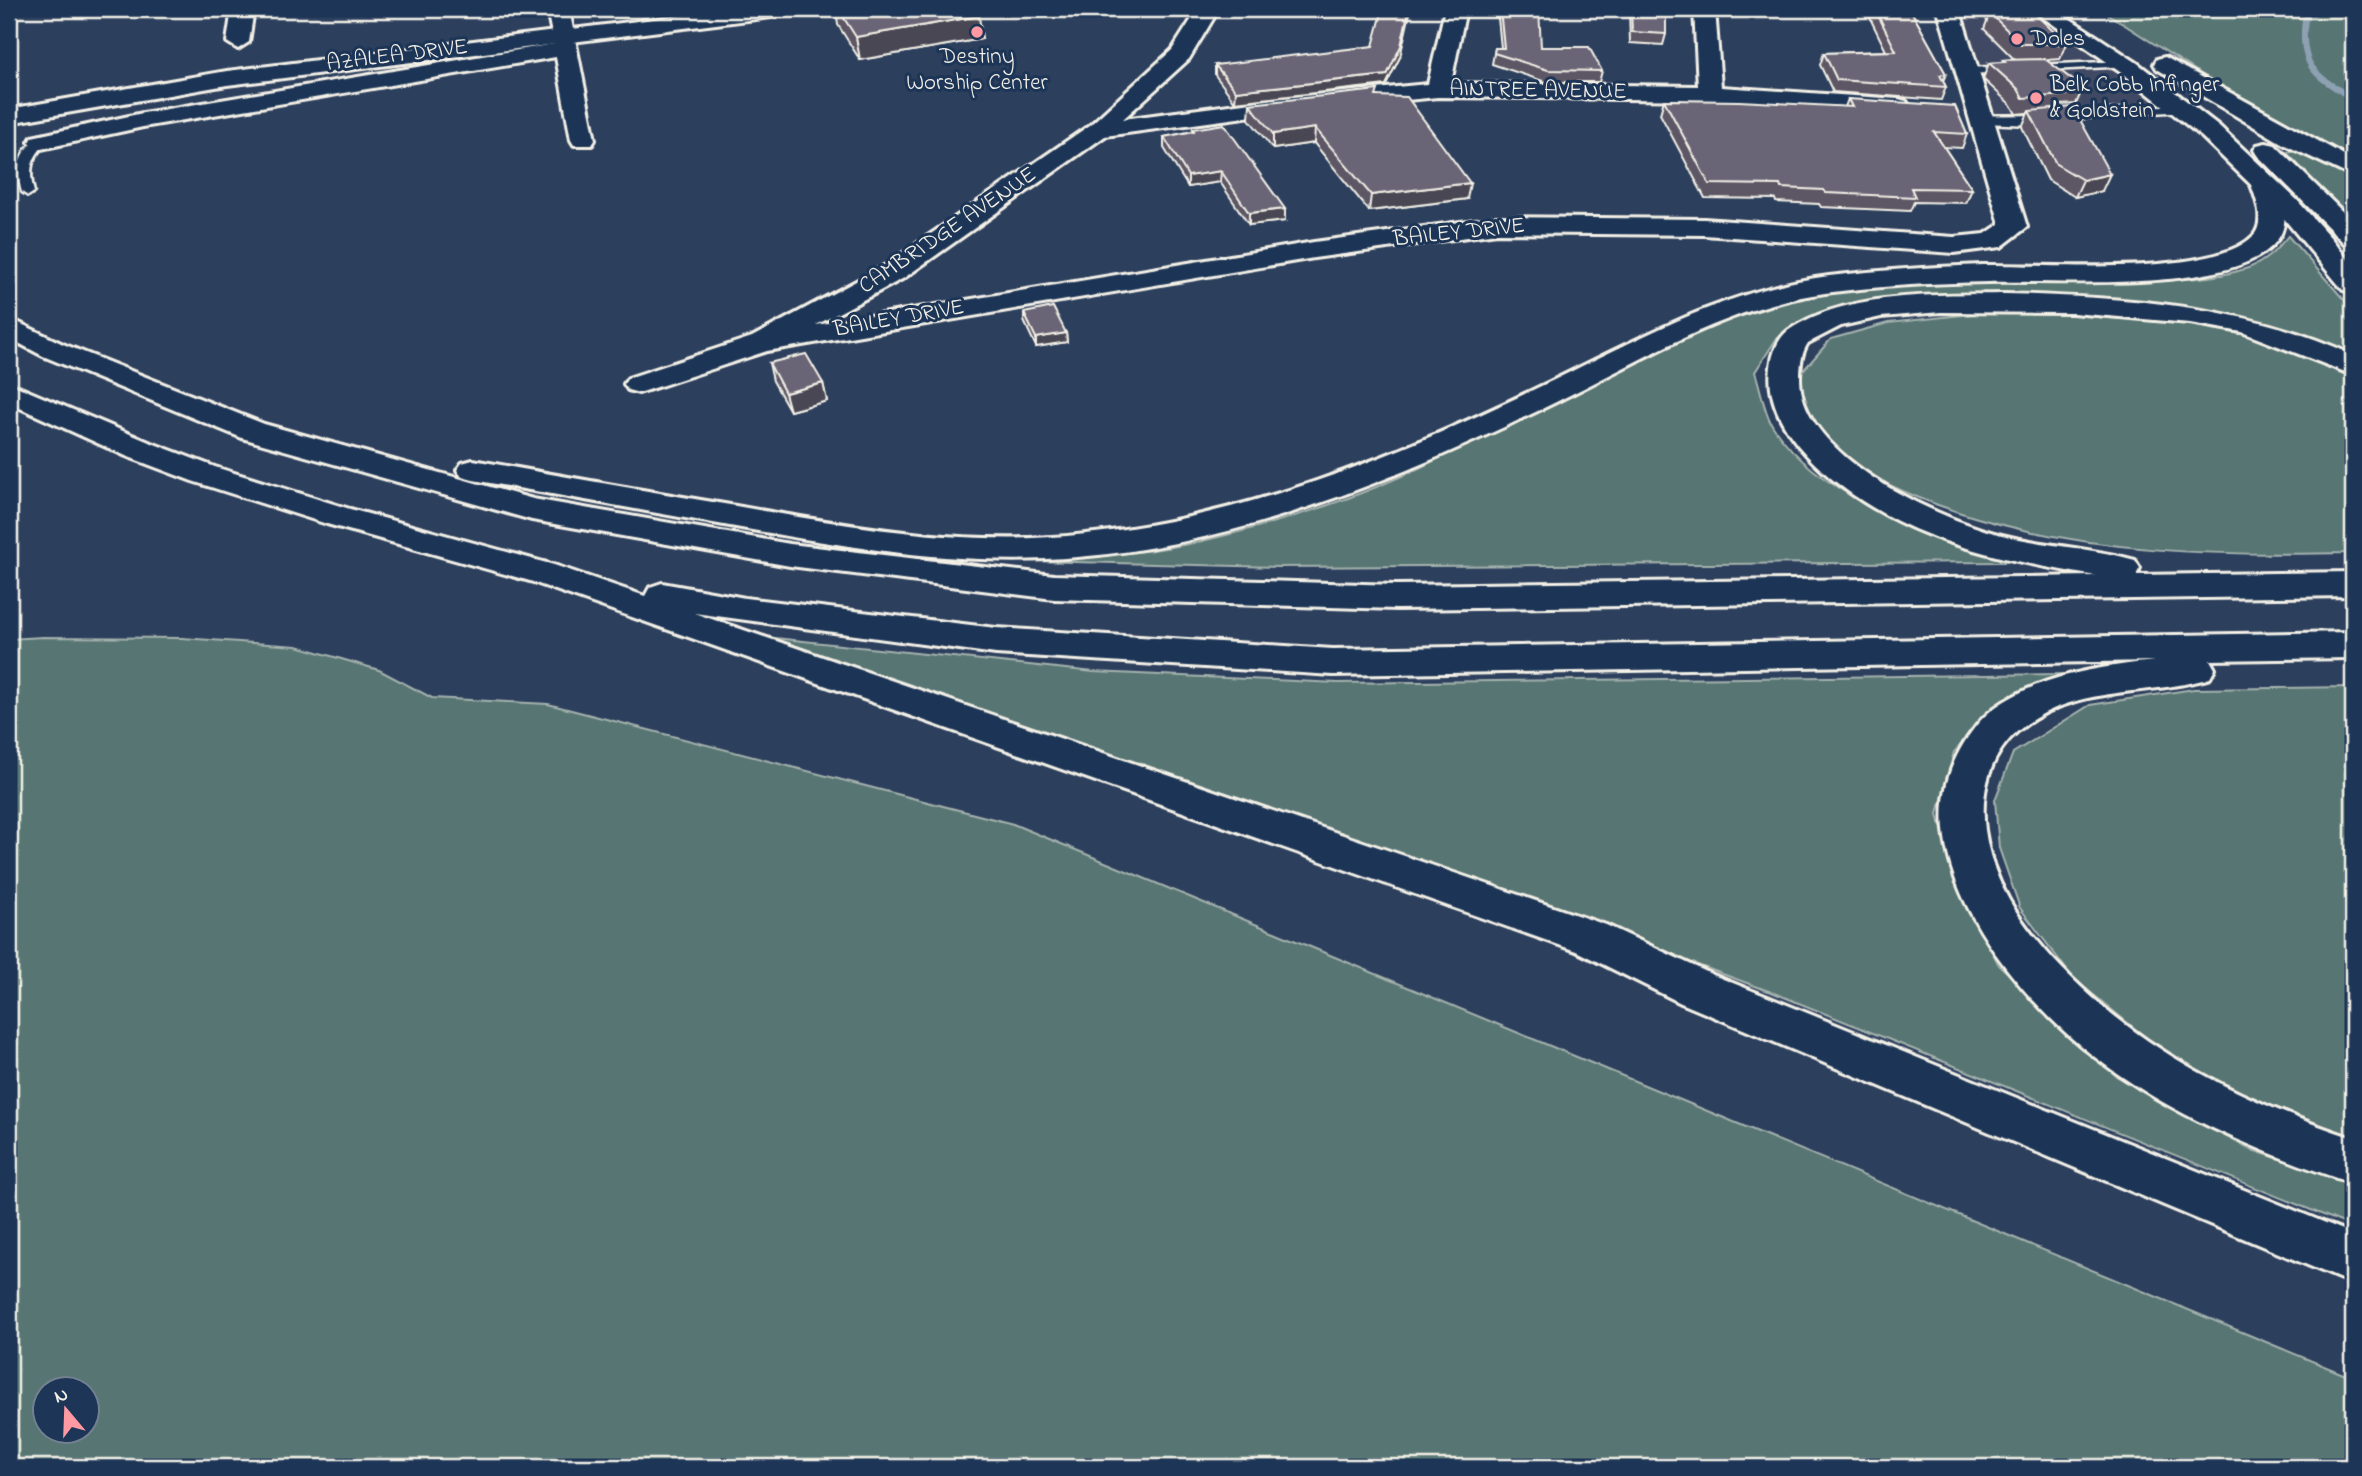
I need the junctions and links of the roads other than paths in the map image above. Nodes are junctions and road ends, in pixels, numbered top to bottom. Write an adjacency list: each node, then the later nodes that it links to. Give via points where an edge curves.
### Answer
1 (243, 9): 12 (main road)
2 (558, 9): 13 (main road)
3 (788, 9): 13 (main road, AZALEA DRIVE)
4 (1208, 9): 26 (main road, CAMBRIDGE AVENUE, via 1181,54)
5 (1455, 9): 19 (main road)
6 (1705, 9): 20 (main road)
7 (1985, 9): 11 (lane)
8 (2041, 9): 14 (main road)
9 (2077, 9): 15 (main road)
10 (1952, 10): 17 (main road, BAILEY DRIVE)
11 (1998, 25)
12 (238, 42)
13 (564, 42): 24 (main road, AZALEA DRIVE, via 227,78); 27 (main road); 28 (main road)
14 (2127, 64): 16 (lane); 22 (main road)
15 (2165, 64): 29 (main road); 32 (main road, via 2243,129)
16 (2046, 68): 17 (lane); 18 (lane)
17 (1968, 71): 25 (main road, BAILEY DRIVE)
18 (2056, 77)
19 (1438, 90): 20 (main road, AINTREE AVENUE); 26 (main road, AINTREE AVENUE)
20 (1710, 93): 21 (main road, AINTREE AVENUE)
21 (1926, 108)
22 (2182, 109): 25 (lane, via 2091,109 2032,121); 30 (main road)
23 (1953, 110): 25 (main road)
24 (9, 116)
25 (1980, 116): 35 (main road, BAILEY DRIVE, via 2014,227 1993,241 1954,245 1704,227 1497,225 1314,250)
26 (1098, 130): 35 (main road, CAMBRIDGE AVENUE, via 894,272)
27 (583, 140)
28 (41, 142): 31 (lane, via 29,149 25,160)
29 (2353, 170)
30 (2263, 182): 33 (main road); 39 (main road, via 2273,211 2272,228 2260,244 2228,260 2171,270 1894,276 1806,286 1680,329 1493,421 1317,495 1199,527 1083,546 1015,550 874,541)
31 (28, 192)
32 (2353, 237)
33 (2353, 284)
34 (9, 327): 39 (main road, via 54,350)
35 (762, 343): 37 (main road, CAMBRIDGE AVENUE)
36 (2353, 366): 41 (main road, via 2299,340 2232,321 2136,307 2029,303 1879,308 1832,320 1797,338 1784,367 1785,401 1807,440 1908,513 1986,541 2080,562)
37 (639, 384)
38 (9, 392): 40 (main road, via 166,459 365,524)
39 (253, 431): 41 (main road, via 532,509 790,555 1054,587 1397,597)
40 (542, 573): 43 (main road, via 745,610 996,641 1333,662); 45 (main road, via 1591,938 1697,989)
41 (2253, 584): 42 (main road)
42 (2353, 584)
43 (2346, 645): 44 (main road, via 2092,682 2055,693 1997,726 1966,776 1962,798 1967,859 1988,906 2072,1013 2166,1083 2233,1117)
44 (2353, 1161)
45 (2353, 1259)

